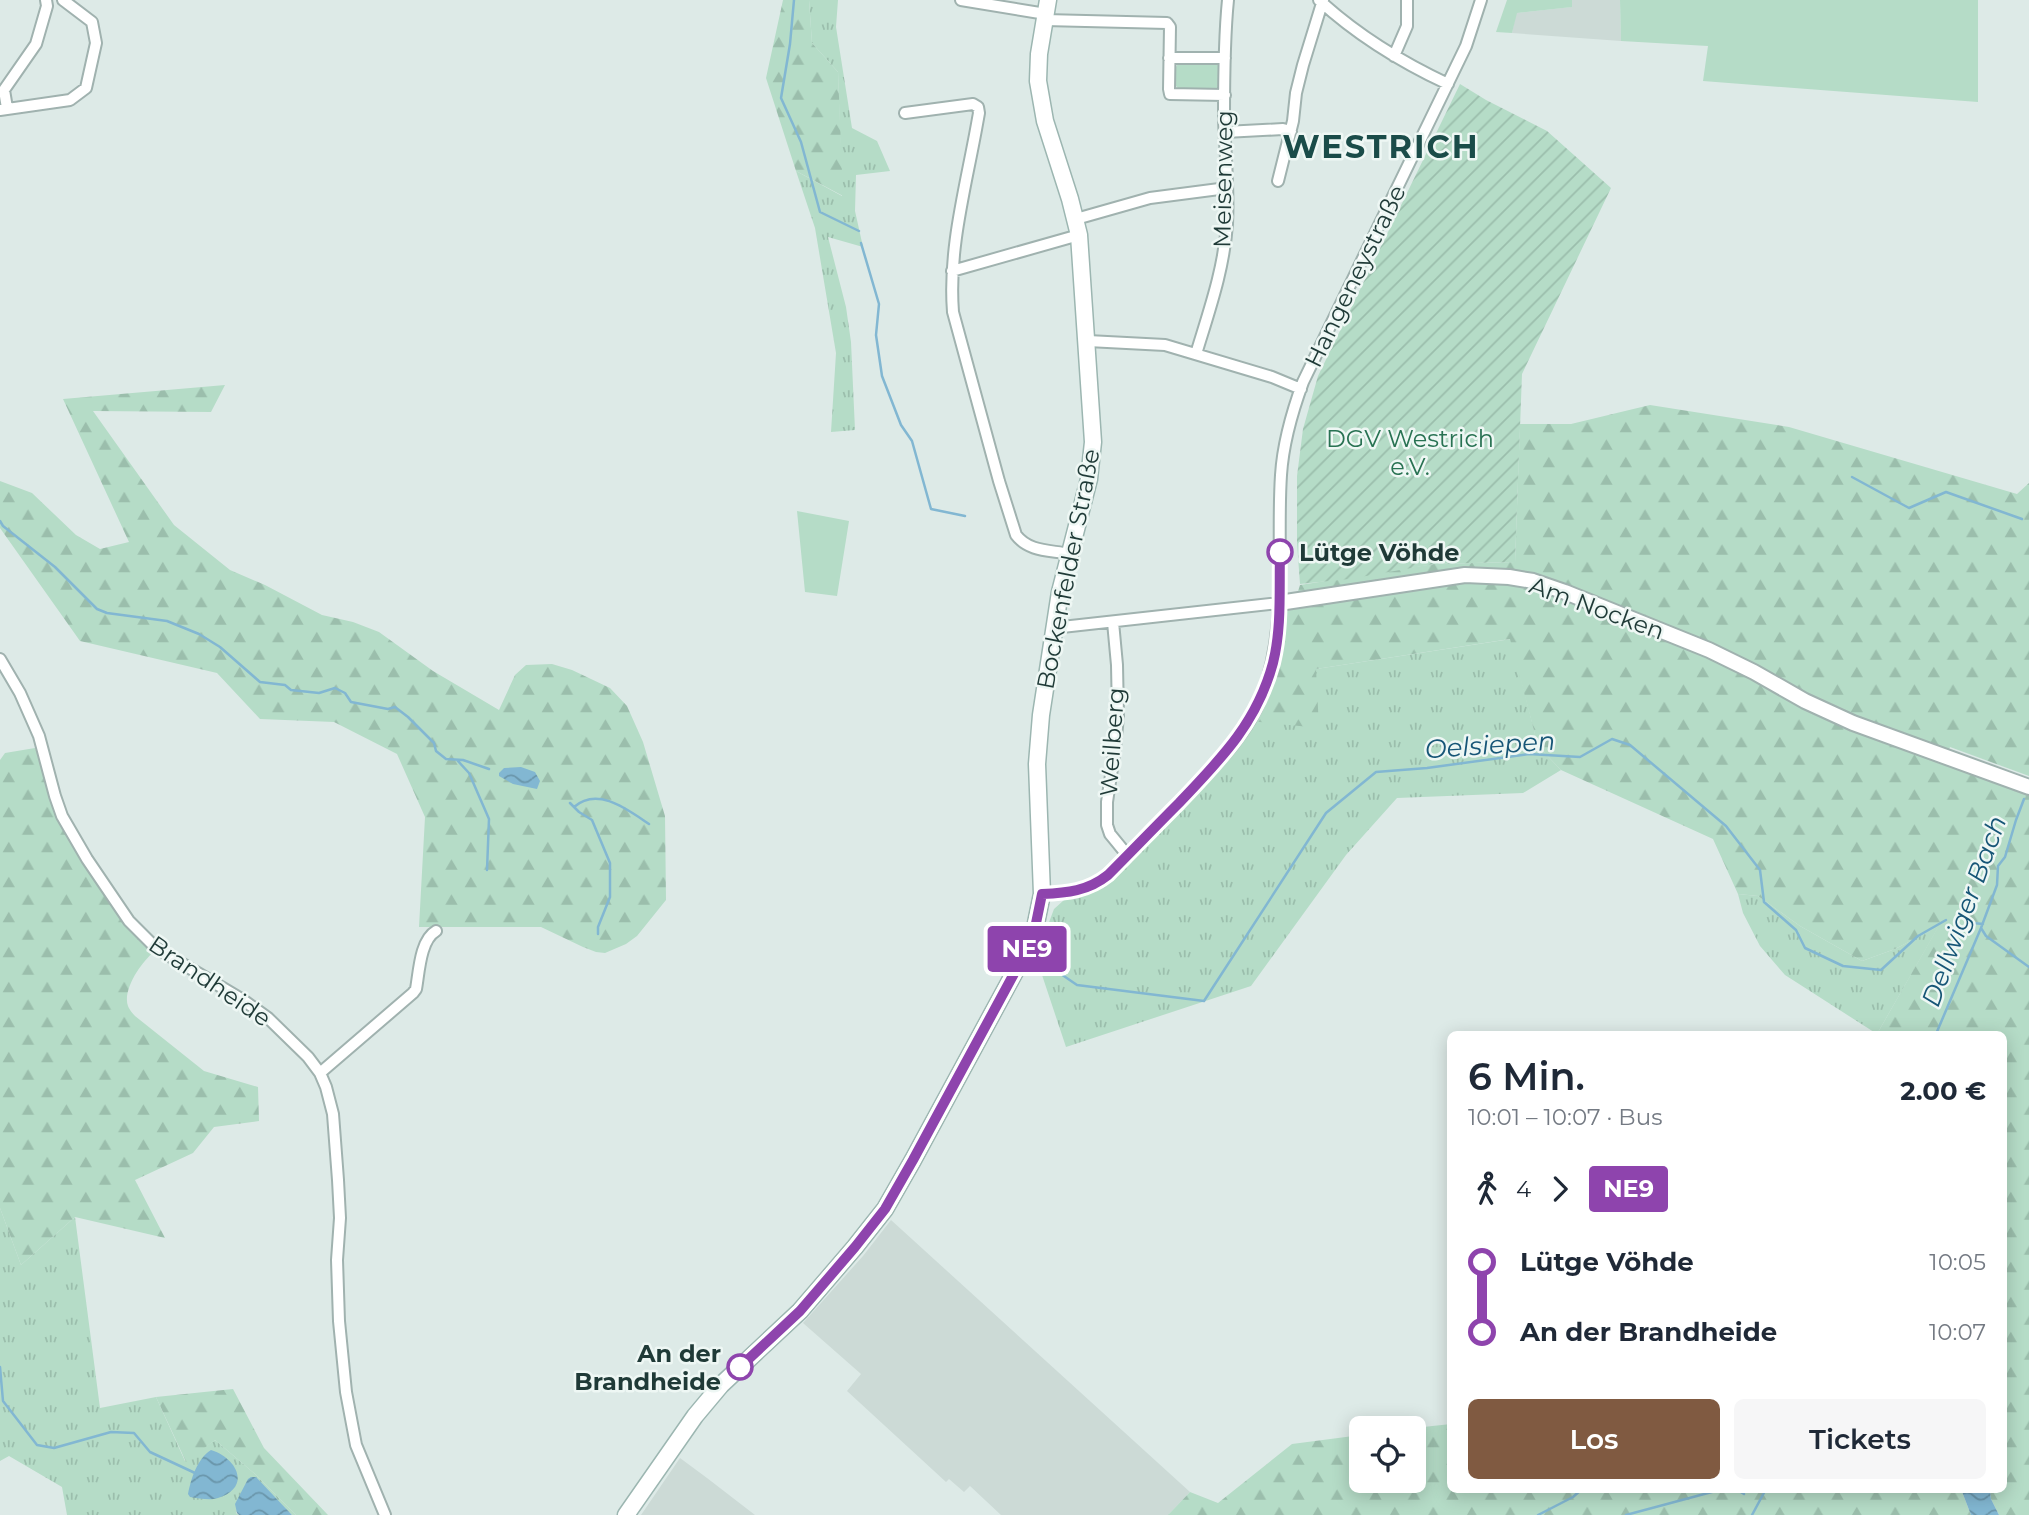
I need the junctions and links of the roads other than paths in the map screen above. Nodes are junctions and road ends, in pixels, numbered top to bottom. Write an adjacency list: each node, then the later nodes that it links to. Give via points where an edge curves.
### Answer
1 (46, 0): 14 (street, via 36,44 4,90)
2 (63, 0): 14 (street, via 92,22 96,43 86,88 70,100)
3 (961, 0): 8 (street)
4 (1228, 0): 11 (street, Meisenweg)
5 (1407, 0): 9 (street, via 1407,26)
6 (1481, 0): 12 (street, Hangeneystraße)
7 (1321, 1): 9 (street); 16 (street)
8 (1046, 11): 10 (street, via 1167,23); 20 (main road, Bockenfelder Straße, via 1038,75 1041,104)
9 (1394, 56): 12 (street)
10 (1169, 58): 11 (street); 13 (street, via 1170,93)
11 (1225, 58): 13 (street, Meisenweg)
12 (1448, 85): 24 (street, Hangeneystraße)
13 (1225, 95): 17 (street, Meisenweg)
14 (4, 109)
15 (905, 113): 21 (street, via 978,107)
16 (1291, 131): 17 (street); 18 (street)
17 (1225, 132): 19 (street, Meisenweg)
18 (1278, 181)
19 (1227, 188): 20 (street, via 1150,198); 23 (street, Meisenweg, via 1223,253)
20 (1078, 227): 21 (street); 22 (main road, Bockenfelder Straße)
21 (952, 271): 25 (street, via 959,338 1016,535 1029,547)
22 (1088, 341): 23 (street, Hangeneystraße, via 1165,345); 25 (main road, Bockenfelder Straße, via 1093,456)
23 (1196, 354): 24 (street, Hangeneystraße)
24 (1301, 388): 26 (street, via 1286,436 1281,476)
25 (1069, 554): 28 (main road, Bockenfelder Straße)
26 (1279, 603): 27 (street, Am Nocken); 30 (street, Am Nocken, via 1465,575 1532,581 1709,650 1853,723); 31 (street, via 1273,663 1250,721 1228,752)
27 (1113, 622): 28 (street, Am Nocken); 31 (street, Weilberg, via 1118,716 1107,825)
28 (1054, 626): 32 (main road, Bockenfelder Straße, via 1038,748)
29 (0, 659): 34 (street, Brandheide, via 39,736 62,816 129,921 156,948 268,1018)
30 (2029, 787)
31 (1128, 856): 32 (street, via 1096,884 1073,892)
32 (1042, 894): 36 (main road, Bockenfelder Straße, via 1029,946 885,1209 800,1311 704,1405)
33 (436, 931): 34 (street, via 427,942 413,993)
34 (320, 1073): 35 (street, Brandheide, via 333,1114 340,1219 339,1321 346,1392 356,1445)
35 (384, 1515)
36 (626, 1515)

